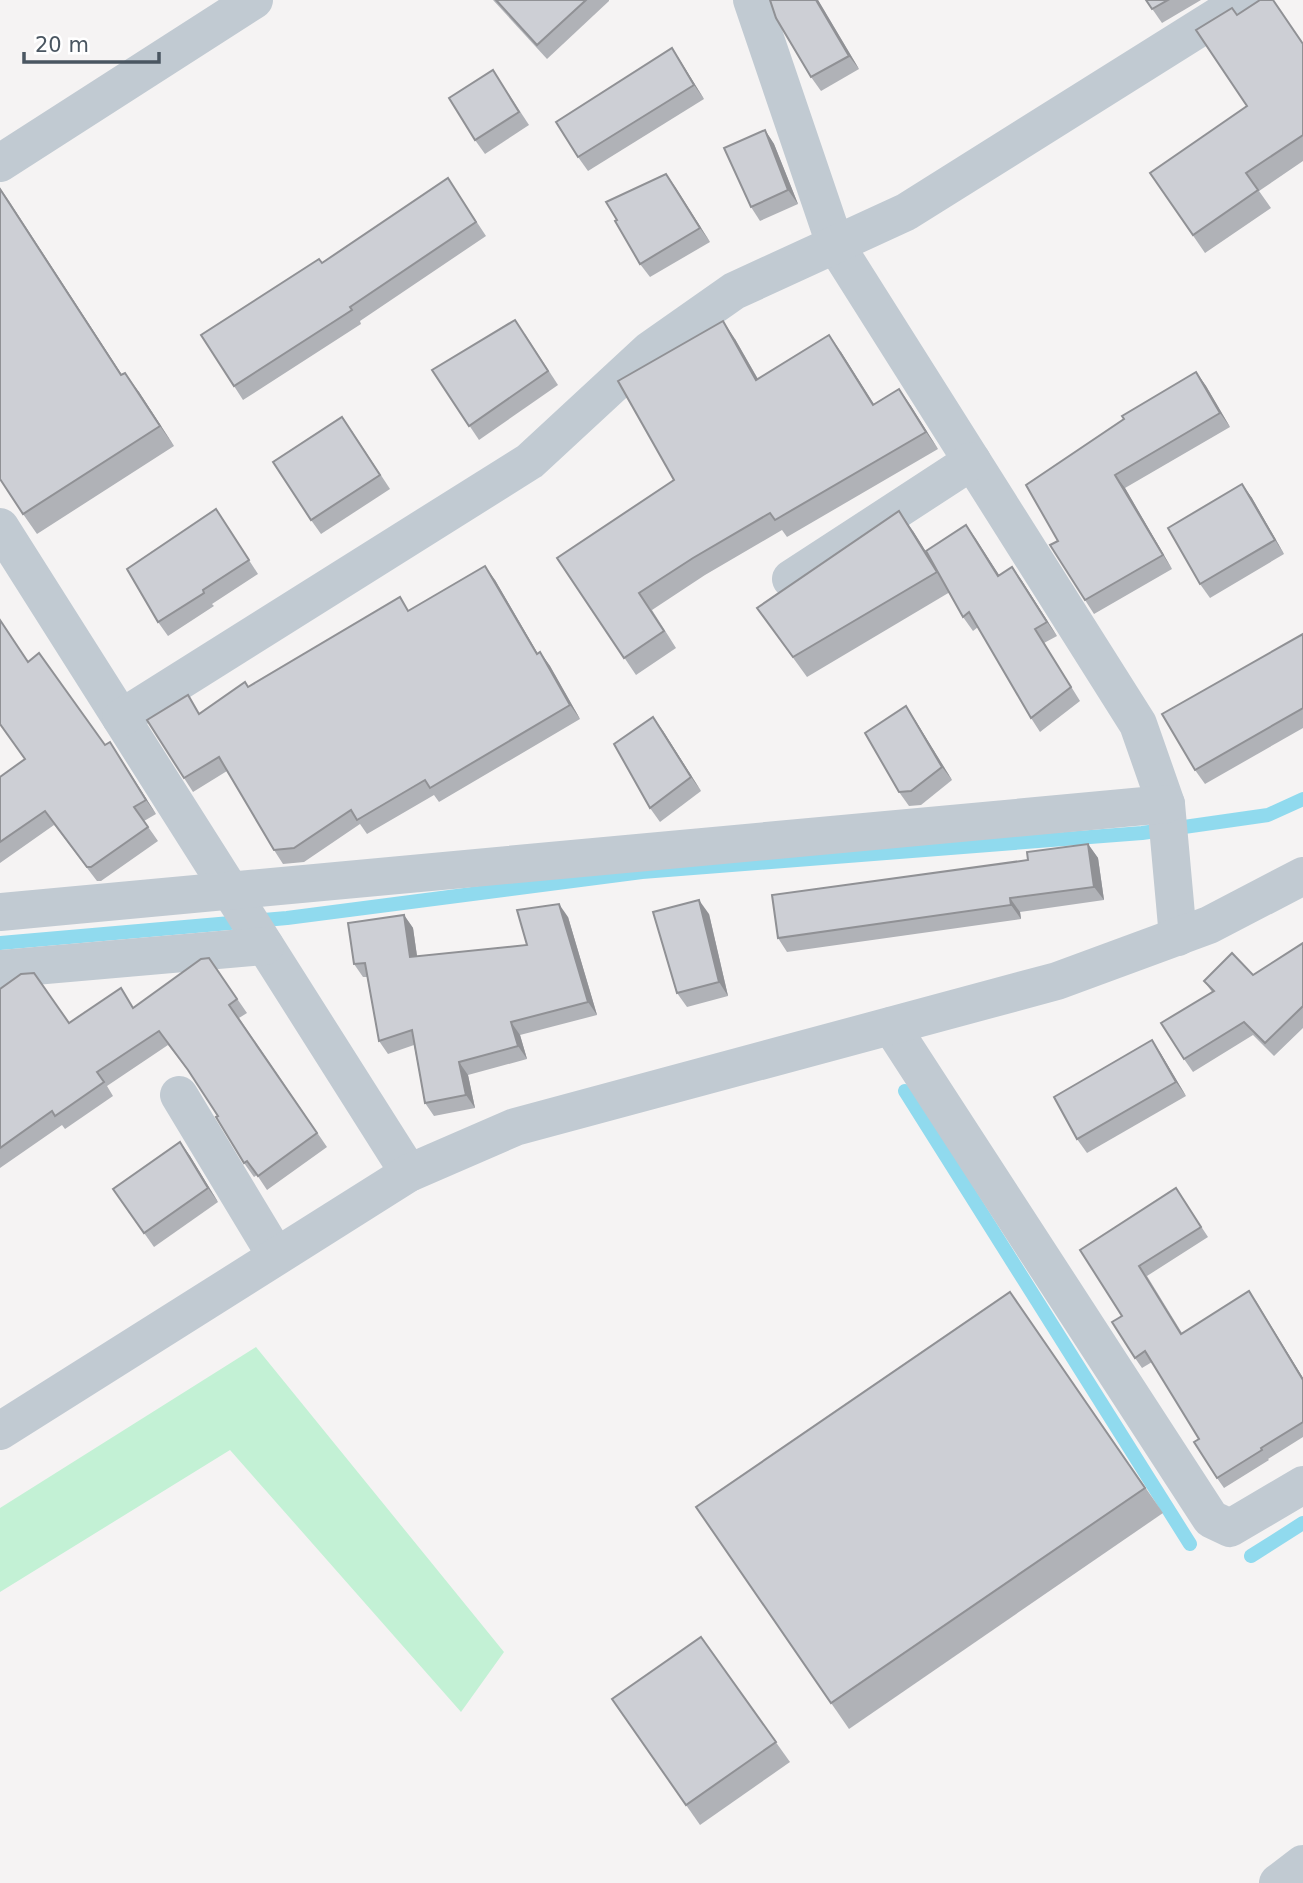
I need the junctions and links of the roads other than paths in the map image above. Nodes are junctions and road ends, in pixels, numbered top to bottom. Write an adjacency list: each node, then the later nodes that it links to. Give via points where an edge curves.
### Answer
1 (254, 0): 4 (street)
2 (752, 0): 5 (street)
3 (1244, 0): 5 (street, via 906,212)
4 (0, 163)
5 (835, 244): 6 (street); 9 (street, via 734,290 650,350 530,461)
6 (972, 461): 8 (street); 10 (street, via 1138,723)
7 (0, 527): 9 (street)
8 (791, 579)
9 (121, 718): 13 (street)
10 (1168, 820): 13 (street); 14 (street)
11 (1303, 876): 14 (street)
12 (0, 912): 13 (street)
13 (246, 916): 15 (street); 18 (street)
14 (1178, 937): 16 (street, via 1057,981)
15 (0, 969)
16 (891, 1027): 18 (street, via 515,1127); 21 (street, via 1211,1519 1230,1528)
17 (179, 1095): 19 (street)
18 (409, 1173): 19 (street)
19 (276, 1256): 20 (street)
20 (0, 1431)
21 (1303, 1485)
22 (1303, 1864): 23 (street)
23 (1278, 1883)

